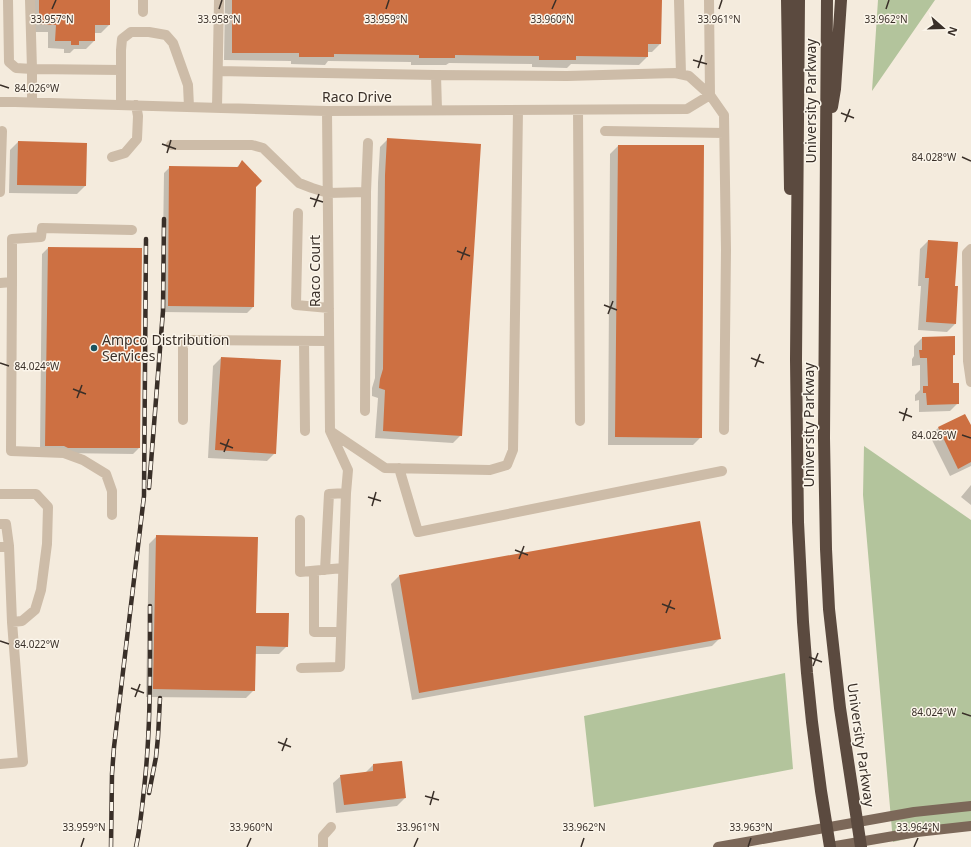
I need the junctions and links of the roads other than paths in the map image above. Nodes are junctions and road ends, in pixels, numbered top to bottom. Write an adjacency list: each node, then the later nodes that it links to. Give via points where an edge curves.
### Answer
1 (8, 0): 12 (street, via 9,62 16,68)
2 (30, 0): 12 (street)
3 (143, 0): 11 (street)
4 (219, 0): 14 (street)
5 (679, 0): 15 (street)
6 (709, 0): 17 (street)
7 (787, 0): 40 (highway, via 790,184)
8 (799, 0): 40 (highway, University Parkway)
9 (827, 0): 33 (highway, University Parkway)
10 (841, 0): 33 (highway, via 835,89)
11 (143, 12)
12 (32, 69): 13 (street); 19 (street)
13 (121, 70): 20 (street); 22 (street, via 122,38 131,32 166,34 173,43 188,85)
14 (218, 71): 16 (street); 23 (street)
15 (681, 74): 16 (street); 17 (street, via 689,76)
16 (436, 75): 24 (street)
17 (710, 95): 26 (street, Raco Drive, via 687,109); 30 (street, via 724,115)
18 (0, 102): 19 (street, Raco Drive)
19 (32, 102): 20 (street, Raco Drive)
20 (121, 105): 21 (street, Raco Drive)
21 (136, 105): 22 (street, Raco Drive); 34 (street, via 137,139 125,153)
22 (189, 107): 23 (street, Raco Drive)
23 (217, 108): 27 (street, Raco Drive)
24 (436, 110): 25 (street, Raco Drive); 27 (street, Raco Drive)
25 (518, 110): 26 (street, Raco Drive); 54 (street, via 513,450 507,465 490,470)
26 (578, 110): 50 (street)
27 (327, 111): 37 (street, Raco Court)
28 (2, 130): 35 (street)
29 (605, 131): 30 (street)
30 (724, 132): 51 (street)
31 (368, 143): 36 (street)
32 (171, 145): 37 (street, via 252,144 263,148 299,183)
33 (826, 154): 75 (highway, University Parkway, via 824,414 829,609 840,708)
34 (112, 157)
35 (0, 192)
36 (366, 192): 37 (street); 48 (street)
37 (328, 193): 44 (street, Raco Court)
38 (298, 213): 44 (street, via 296,304)
39 (132, 230): 42 (street, via 42,228 41,237 12,239)
40 (797, 232): 74 (highway, University Parkway, via 799,537 808,680)
41 (971, 249): 47 (street, via 967,253 968,361)
42 (12, 282): 43 (street); 58 (street, via 11,451 64,453 83,460 106,474 112,492)
43 (0, 283)
44 (329, 308): 46 (street, Raco Court)
45 (304, 341): 46 (street); 49 (street, via 188,340 183,345); 52 (street)
46 (329, 341): 53 (street, Raco Court)
47 (971, 382)
48 (365, 411)
49 (183, 420)
50 (580, 421)
51 (724, 430)
52 (305, 431)
53 (330, 431): 54 (street, via 385,468); 56 (street, via 348,470)
54 (399, 468): 55 (street, via 418,532)
55 (722, 471)
56 (346, 493): 62 (street); 63 (street, via 329,494)
57 (0, 494): 65 (street, via 36,494 48,507 47,544 41,590 35,610 22,621)
58 (112, 515)
59 (300, 520): 64 (street, via 300,572)
60 (0, 524): 61 (street, via 6,524)
61 (5, 546): 65 (street)
62 (343, 568): 63 (street); 66 (street)
63 (326, 570): 64 (street)
64 (314, 571): 66 (street, via 314,632)
65 (12, 622): 68 (street, via 24,762)
66 (341, 632): 67 (street, via 340,667)
67 (301, 668)
68 (0, 764)
69 (971, 806): 73 (main road, via 914,812)
70 (971, 826): 74 (main road, via 917,832)
71 (331, 827): 72 (street, via 323,836)
72 (323, 847)
73 (718, 847)
74 (830, 847)
75 (861, 847)

